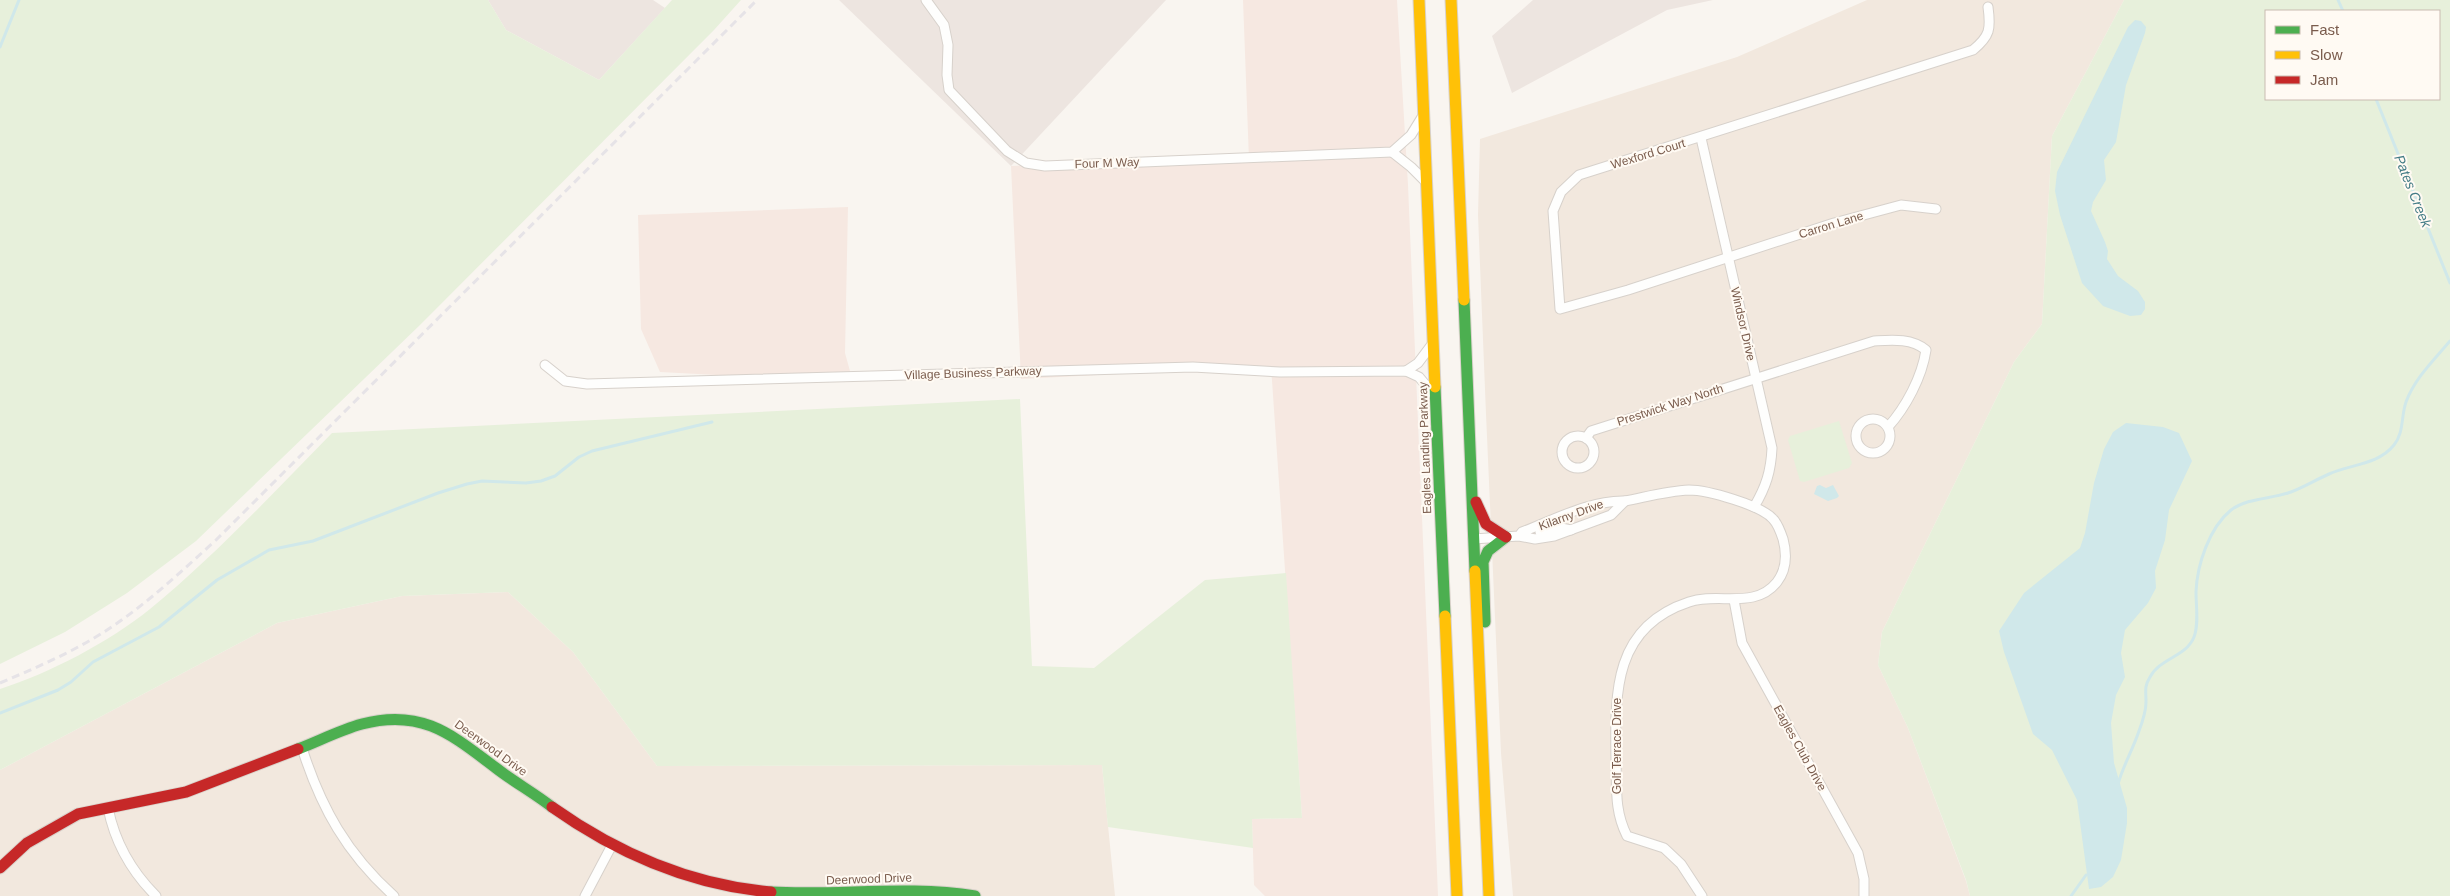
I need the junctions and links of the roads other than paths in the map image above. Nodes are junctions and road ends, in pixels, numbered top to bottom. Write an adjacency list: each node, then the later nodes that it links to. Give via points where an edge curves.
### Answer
1 (926, 0): 7 (street, Four M Way, via 944,24 949,90 1007,151 1026,163 1055,165)
2 (1419, 0): 5 (main road, Eagles Landing Parkway)
3 (1451, 0): 18 (main road)
4 (1988, 8): 6 (street, Wexford Court, via 1991,26 1983,42 1973,50)
5 (1425, 113): 7 (street, via 1411,136); 8 (main road, Eagles Landing Parkway)
6 (1701, 138): 10 (street, Windsor Drive); 10 (street, Wexford Court, via 1579,175 1561,192 1553,211 1560,309)
7 (1392, 152): 8 (street)
8 (1428, 184): 11 (main road, Eagles Landing Parkway)
9 (1936, 209): 10 (street, Carron Lane, via 1901,205)
10 (1727, 257): 14 (street, Windsor Drive)
11 (1435, 340): 13 (street, via 1418,363); 15 (main road, Eagles Landing Parkway)
12 (545, 365): 13 (street, Village Business Parkway, via 565,381 587,384 1193,367 1280,372)
13 (1406, 371): 15 (street, via 1430,387)
14 (1756, 377): 16 (street, Prestwick Way North, via 1874,340 1905,340 1920,345 1926,350 1923,368); 17 (street, Prestwick Way North, via 1591,431); 20 (street, Windsor Drive, via 1772,448 1771,471)
15 (1437, 400): 35 (main road, Eagles Landing Parkway)
16 (1888, 427)
17 (1586, 438)
18 (1471, 484): 21 (main road, via 1483,523 1492,532); 23 (main road)
19 (1625, 502): 20 (street, Kilarny Drive, via 1690,490 1720,494); 22 (street, Kilarny Drive, via 1597,504 1522,532); 22 (street, Kilarny Drive, via 1611,515 1573,530 1556,527)
20 (1754, 507): 24 (street, Kilarny Drive, via 1773,518 1781,532 1786,550 1785,568 1778,582 1767,592)
21 (1506, 537): 22 (street, Kilarny Drive); 23 (street, Kilarny Drive); 25 (main road, via 1488,551 1483,562 1487,658)
22 (1521, 537)
23 (1473, 539): 25 (main road)
24 (1734, 600): 37 (street, Golf Terrace Drive, via 1709,598 1667,611 1631,646 1620,672 1616,721 1618,818 1627,836 1664,848 1681,864); 38 (street, Eagles Club Drive, via 1742,643 1858,853)
25 (1481, 712): 36 (main road)
26 (302, 748): 27 (main road, Deerwood Drive, via 186,792); 28 (main road, Deerwood Drive, via 362,724 410,720 434,726 456,738 571,822); 32 (street, via 314,787 352,852)
27 (108, 808): 29 (main road, Deerwood Drive, via 78,814 53,827 27,843); 31 (street, via 122,853)
28 (612, 845): 30 (main road, Deerwood Drive, via 676,873 716,884 758,891); 33 (street)
29 (0, 868)
30 (865, 895): 34 (main road, Deerwood Drive, via 948,890)
31 (156, 896)
32 (394, 896)
33 (585, 896)
34 (975, 896)
35 (1457, 896)
36 (1489, 896)
37 (1702, 896)
38 (1864, 896)

